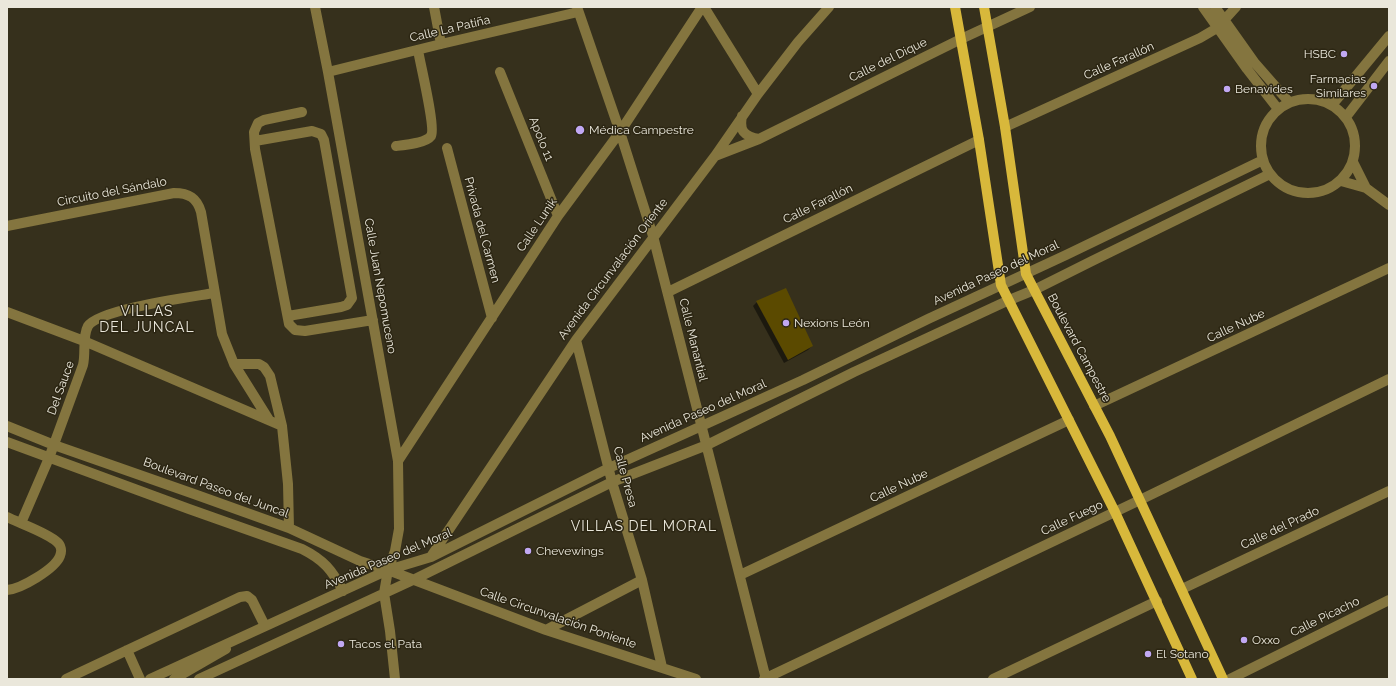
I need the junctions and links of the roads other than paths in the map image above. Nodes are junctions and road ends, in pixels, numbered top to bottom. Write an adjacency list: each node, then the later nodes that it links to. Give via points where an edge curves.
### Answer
1 (315, 7): 19 (street, Calle Juan Nepomuceno)
2 (434, 7): 16 (street)
3 (703, 7): 21 (street); 29 (street, Calle Lunik)
4 (829, 7): 21 (street, Avenida Circunvalación Oriente)
5 (955, 7): 15 (main road)
6 (984, 7): 13 (main road, Boulevard Campestre)
7 (1030, 7): 13 (street, Calle del Dique)
8 (1203, 7): 12 (street)
9 (1215, 7): 12 (street)
10 (1236, 7): 12 (street, Calle Farallón)
11 (578, 10): 16 (street, Calle La Patiña); 29 (street, Calle Manantial)
12 (1221, 24): 22 (street); 24 (street); 28 (street, Calle Farallón, via 1182,47)
13 (988, 26): 15 (street, Calle del Dique); 28 (main road, Boulevard Campestre)
14 (1389, 36): 23 (street)
15 (961, 39): 30 (street, Calle del Dique); 31 (main road)
16 (441, 44): 17 (street, Calle La Patiña)
17 (418, 50): 19 (street, Calle La Patiña); 33 (street, via 433,130 430,137 421,141)
18 (1389, 61): 27 (street)
19 (328, 72): 55 (street, Calle Juan Nepomuceno)
20 (500, 72): 42 (street, Apolo 11)
21 (758, 94): 26 (street, Avenida Circunvalación Oriente)
22 (1289, 102): 23 (street, via 1312,99); 24 (street)
23 (1332, 105): 27 (street)
24 (1278, 109): 36 (street, via 1269,118 1263,131)
25 (302, 112): 32 (street, via 258,123 254,132)
26 (742, 116): 30 (street, via 742,129 748,136); 35 (street, Avenida Circunvalación Oriente)
27 (1346, 117): 37 (street, via 1355,139)
28 (1005, 127): 46 (main road, Boulevard Campestre)
29 (620, 132): 42 (street, Calle Lunik); 44 (street, Calle Manantial)
30 (759, 139): 35 (street, Calle del Dique)
31 (979, 140): 47 (main road); 50 (street, Calle Farallón)
32 (255, 141): 53 (street); 53 (street, via 312,131 321,134 326,147 352,298 347,305 341,307)
33 (396, 146)
34 (447, 148): 54 (street, Privada del Carmen)
35 (715, 156): 44 (street, Avenida Circunvalación Oriente)
36 (1263, 160): 38 (street); 46 (street, Avenida Paseo del Moral)
37 (1353, 162): 39 (street); 40 (street)
38 (1270, 174): 39 (street, via 1280,184 1305,193 1319,192); 48 (street)
39 (1341, 181): 40 (street)
40 (1366, 188): 41 (street)
41 (1389, 204)
42 (558, 216): 54 (street, Calle Lunik)
43 (7, 226): 49 (street, Circuito del Sándalo, via 174,193 189,195 195,200 201,212)
44 (653, 236): 50 (street, Calle Manantial); 56 (street, Avenida Circunvalación Oriente)
45 (1389, 268): 60 (street, Calle Nube)
46 (1026, 274): 47 (street, Avenida Paseo del Moral); 48 (main road, Boulevard Campestre)
47 (1001, 285): 51 (main road); 65 (street, Avenida Paseo del Moral)
48 (1034, 290): 51 (street); 60 (main road, Boulevard Campestre)
49 (214, 292): 57 (street, Del Sauce, via 121,310 101,317 89,325); 58 (street, Circuito del Sándalo, via 222,334)
50 (668, 292): 65 (street, Calle Manantial)
51 (1008, 301): 62 (main road); 68 (street, via 854,372)
52 (7, 312): 57 (street)
53 (288, 316): 55 (street, via 291,328 299,332)
54 (492, 318): 70 (street, Calle Lunik)
55 (373, 320): 70 (street, Calle Juan Nepomuceno)
56 (576, 340): 71 (street, Calle Presa); 81 (street, Avenida Circunvalación Oriente)
57 (84, 341): 61 (street); 67 (street, Del Sauce, via 83,365)
58 (234, 364): 61 (street, Circuito del Sándalo); 64 (street, via 259,364 268,371)
59 (1389, 379): 75 (street, Calle Fuego)
60 (1094, 406): 75 (main road, Boulevard Campestre)
61 (268, 420): 64 (street)
62 (1069, 420): 77 (main road); 83 (street, Calle Nube)
63 (7, 426): 67 (street, Boulevard Paseo del Juncal)
64 (282, 426): 80 (street)
65 (701, 427): 68 (street, Calle Manantial); 71 (street, Avenida Paseo del Moral)
66 (7, 442): 69 (street)
67 (54, 445): 69 (street, Del Sauce); 74 (street, Boulevard Paseo del Juncal)
68 (707, 445): 72 (street); 83 (street, Calle Manantial)
69 (49, 458): 76 (street); 79 (street, Del Sauce)
70 (398, 461): 82 (street, Calle Juan Nepomuceno, via 399,529)
71 (609, 468): 72 (street, Calle Presa); 81 (street, Avenida Paseo del Moral)
72 (612, 482): 84 (street); 85 (street, Calle Presa)
73 (1389, 491): 86 (street, Calle del Prado)
74 (194, 494): 76 (street); 80 (street, Boulevard Paseo del Juncal)
75 (1140, 500): 77 (street, Calle Fuego); 86 (main road, Boulevard Campestre)
76 (189, 510): 88 (street, via 315,555 330,569)
77 (1115, 512): 91 (main road); 104 (street, Calle Fuego)
78 (7, 518): 79 (street)
79 (21, 523): 87 (street, via 57,542 61,555 52,566 29,582 14,590)
80 (289, 528): 82 (street, Boulevard Paseo del Juncal, via 360,561)
81 (431, 557): 82 (street, Avenida Paseo del Moral)
82 (388, 570): 84 (street, Boulevard Paseo del Juncal); 88 (street, Avenida Paseo del Moral); 89 (street, Calle Juan Nepomuceno)
83 (740, 575): 104 (street, Calle Manantial)
84 (413, 580): 89 (street); 93 (street, Calle Circunvalación Poniente)
85 (642, 580): 93 (street); 96 (street, Calle Presa)
86 (1182, 589): 107 (main road, Boulevard Campestre)
87 (7, 590)
88 (343, 591): 92 (street, Avenida Paseo del Moral)
89 (384, 593): 97 (street); 102 (street, Calle Juan Nepomuceno)
90 (1389, 600): 108 (street, Calle Picacho)
91 (1156, 601): 105 (street); 106 (main road)
92 (264, 626): 94 (street, Avenida Paseo del Moral); 95 (street, via 252,600 244,596)
93 (546, 630): 96 (street, Calle Circunvalación Poniente)
94 (234, 640): 100 (street, Avenida Paseo del Moral); 101 (street, via 221,653)
95 (127, 650): 98 (street); 99 (street)
96 (662, 667): 103 (street, Calle Circunvalación Poniente)
97 (202, 678)
98 (66, 679)
99 (140, 679)
100 (150, 679)
101 (174, 679)
102 (395, 679)
103 (696, 679)
104 (765, 679)
105 (993, 679)
106 (1192, 679)
107 (1223, 679)
108 (1230, 679)

